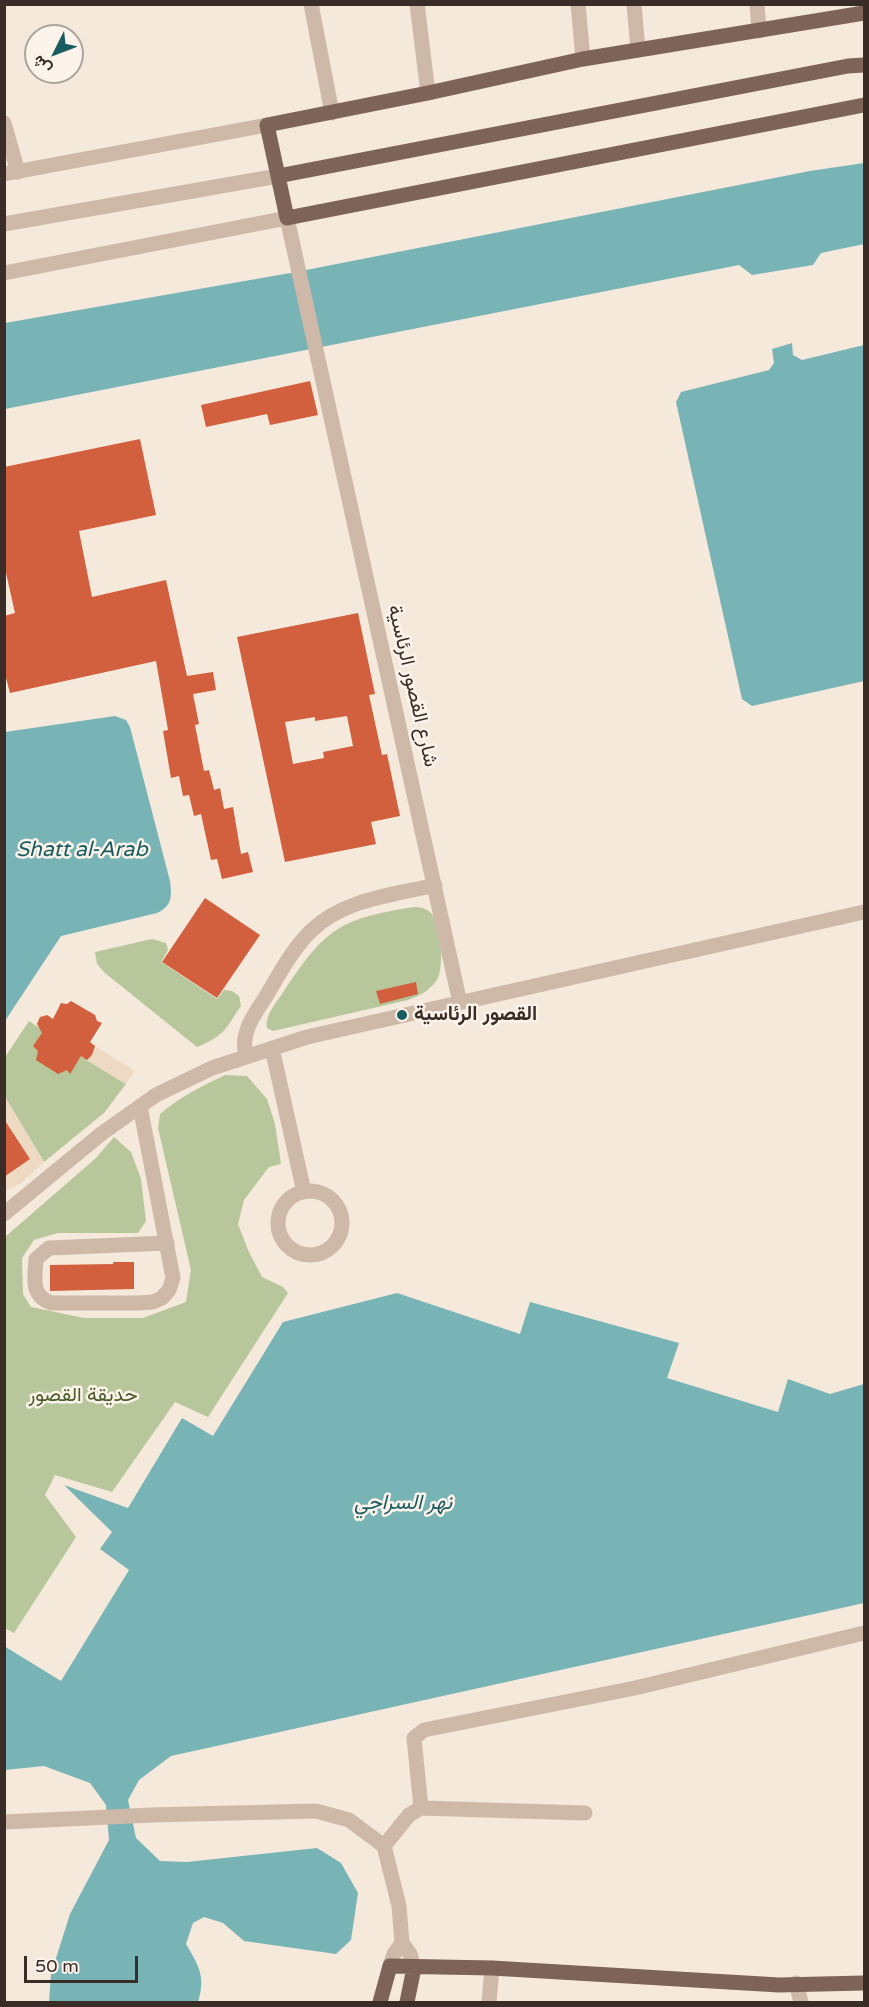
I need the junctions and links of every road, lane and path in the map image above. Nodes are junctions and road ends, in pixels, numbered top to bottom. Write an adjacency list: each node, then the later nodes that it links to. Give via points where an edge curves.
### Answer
1 (311, 4): 13 (street)
2 (417, 4): 11 (street)
3 (578, 4): 9 (street)
4 (634, 4): 8 (street)
5 (757, 4): 7 (street)
6 (864, 13): 7 (main road)
7 (759, 31): 8 (main road)
8 (638, 50): 9 (main road)
9 (583, 59): 11 (main road)
10 (864, 65): 17 (main road)
11 (428, 93): 13 (main road)
12 (864, 105): 18 (main road)
13 (332, 113): 15 (main road)
14 (4, 123): 16 (street)
15 (267, 125): 16 (street); 17 (main road)
16 (11, 173)
17 (278, 176): 18 (main road); 19 (street)
18 (287, 218): 20 (street); 21 (street, شارع القصور الرئاسية)
19 (4, 224)
20 (4, 273)
21 (435, 885): 23 (street, شارع القصور الرئاسية); 25 (street, via 350,906 312,929 249,1024 243,1045)
22 (864, 912): 23 (street)
23 (460, 1002): 24 (street)
24 (272, 1048): 25 (street); 27 (street)
25 (246, 1056): 26 (street, via 212,1068)
26 (140, 1106): 28 (street); 29 (street)
27 (304, 1192): 27 (street, via 286,1202 278,1221 279,1231 290,1248 309,1256 330,1249 342,1232 342,1221 334,1201 315,1191)
28 (4, 1214)
29 (167, 1243): 29 (street, via 173,1278 162,1299 51,1304 37,1293 36,1259 49,1248)
30 (864, 1634): 31 (street, via 635,1688 424,1730 414,1738)
31 (421, 1808): 32 (street); 34 (street, via 409,1815)
32 (585, 1814)
33 (4, 1822): 34 (street, via 316,1811 349,1820)
34 (384, 1846): 35 (street, via 399,1906)
35 (402, 1943): 36 (street); 37 (street)
36 (390, 1966): 37 (main road); 41 (main road)
37 (414, 1968): 38 (main road); 42 (main road)
38 (492, 1968): 39 (main road); 43 (street)
39 (796, 1983): 40 (main road); 44 (street)
40 (864, 1983)
41 (381, 2002)
42 (407, 2002)
43 (489, 2002)
44 (801, 2002)

